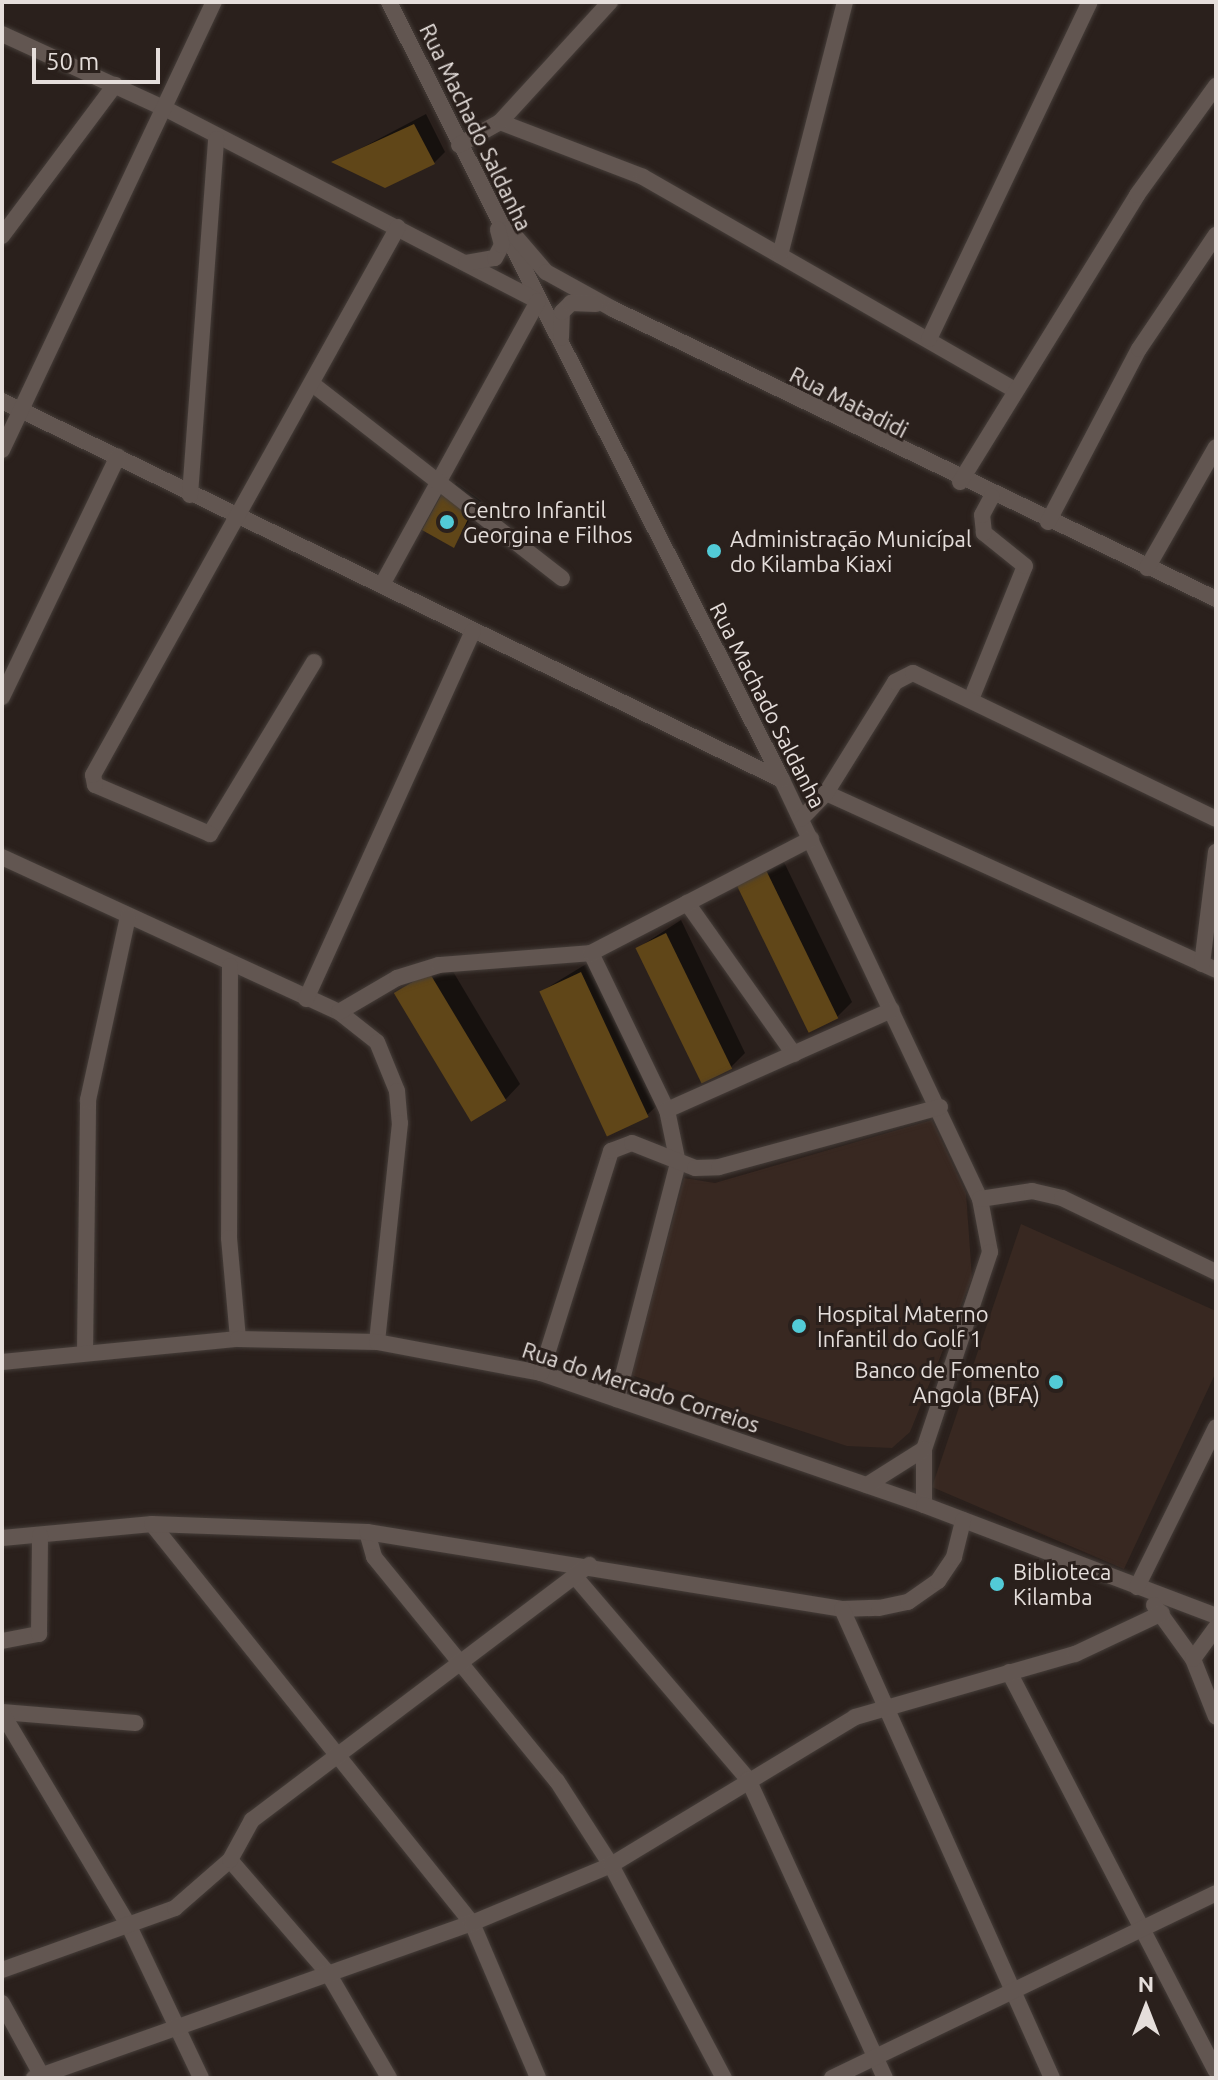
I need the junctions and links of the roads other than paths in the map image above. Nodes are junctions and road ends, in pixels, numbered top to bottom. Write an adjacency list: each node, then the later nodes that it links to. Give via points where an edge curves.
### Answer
1 (214, 2): 9 (street)
2 (389, 2): 12 (street, Rua Machado Saldanha)
3 (610, 2): 10 (street)
4 (845, 2): 17 (street)
5 (1090, 2): 21 (street)
6 (2, 34): 7 (street)
7 (115, 85): 9 (street); 16 (street)
8 (1216, 86): 24 (street)
9 (168, 110): 11 (street); 25 (street)
10 (500, 122): 12 (street); 17 (street, via 630,171)
11 (216, 139): 14 (street); 31 (street)
12 (459, 145): 13 (street, Rua Machado Saldanha)
13 (489, 204): 18 (street, via 502,245 495,258); 19 (street, Rua Machado Saldanha); 20 (street, Rua Matadidi, via 546,272)
14 (398, 227): 18 (street); 23 (street)
15 (1216, 235): 34 (street, via 1139,349)
16 (2, 236)
17 (780, 255): 21 (street)
18 (464, 263): 19 (street)
19 (538, 301): 22 (street, Rua Machado Saldanha); 30 (street)
20 (613, 309): 22 (street, via 571,303 559,323); 29 (street, Rua Matadidi)
21 (929, 339): 24 (street)
22 (563, 350): 43 (street, Rua Machado Saldanha)
23 (315, 386): 30 (street, via 387,435); 33 (street)
24 (1013, 389): 29 (street)
25 (10, 405): 27 (street); 28 (street)
26 (1216, 447): 35 (street)
27 (2, 450)
28 (118, 456): 31 (street); 41 (street)
29 (960, 482): 32 (street, Rua Matadidi)
30 (438, 483): 36 (street); 37 (street)
31 (190, 495): 33 (street)
32 (992, 496): 34 (street, Rua Matadidi); 42 (street, via 980,524 984,533 1025,566)
33 (236, 516): 37 (street); 40 (street, via 93,775 95,785 210,834)
34 (1048, 522): 35 (street, Rua Matadidi)
35 (1147, 568): 38 (street, Rua Matadidi)
36 (562, 578)
37 (382, 585): 39 (street)
38 (1216, 599)
39 (473, 631): 43 (street); 55 (street)
40 (314, 662)
41 (2, 697)
42 (972, 697): 44 (street, via 903,673); 46 (street)
43 (782, 780): 45 (street, Rua Machado Saldanha)
44 (826, 793): 45 (street); 54 (street)
45 (801, 819): 47 (street, Rua Machado Saldanha)
46 (1216, 819)
47 (811, 839): 50 (street); 56 (street, Rua Machado Saldanha)
48 (1216, 852): 54 (street)
49 (2, 857): 51 (street)
50 (687, 903): 52 (street); 58 (street)
51 (128, 917): 53 (street); 66 (street, via 88,1100)
52 (591, 953): 57 (street, via 439,965 397,978); 60 (street)
53 (230, 966): 55 (street); 64 (street, via 229,1238)
54 (1209, 967)
55 (306, 999): 57 (street)
56 (892, 1010): 58 (street); 59 (street, Rua Machado Saldanha)
57 (339, 1012): 65 (street, via 377,1042 397,1091 392,1227)
58 (794, 1054): 60 (street)
59 (940, 1107): 61 (street, via 719,1167); 62 (street, Rua Machado Saldanha)
60 (667, 1110): 61 (street)
61 (678, 1163): 68 (street, via 632,1143 611,1151); 69 (street)
62 (980, 1199): 63 (street, via 1032,1191 1062,1198); 71 (street, Rua Machado Saldanha, via 990,1252 982,1290)
63 (1216, 1272)
64 (238, 1339): 65 (street, Rua do Mercado Correios); 66 (street, Rua do Mercado Correios)
65 (377, 1342): 68 (street, Rua do Mercado Correios)
66 (85, 1353): 67 (street, Rua do Mercado Correios)
67 (2, 1362)
68 (541, 1373): 69 (street, Rua do Mercado Correios)
69 (617, 1399): 72 (street, Rua do Mercado Correios)
70 (1216, 1427): 81 (street)
71 (924, 1449): 72 (street); 73 (street, Rua Machado Saldanha)
72 (867, 1485): 73 (street, Rua do Mercado Correios)
73 (924, 1505): 74 (street, Rua do Mercado Correios)
74 (963, 1520): 81 (street, Rua do Mercado Correios); 82 (street, via 954,1557 928,1588 908,1602)
75 (152, 1524): 76 (street); 77 (street); 94 (street)
76 (367, 1532): 79 (street); 88 (street, via 374,1557)
77 (40, 1535): 78 (street); 86 (street, via 39,1634)
78 (2, 1538)
79 (589, 1565): 80 (street); 82 (street)
80 (577, 1579): 88 (street); 95 (street)
81 (1137, 1587): 83 (street); 84 (street, Rua do Mercado Correios)
82 (842, 1609): 90 (street)
83 (1162, 1613): 87 (street); 89 (street, via 1075,1654)
84 (1216, 1616)
85 (1216, 1627): 87 (street)
86 (2, 1641)
87 (1193, 1659): 92 (street)
88 (464, 1665): 94 (street); 97 (street, via 557,1781)
89 (1009, 1672): 90 (street); 101 (street)
90 (884, 1707): 95 (street, via 820,1734); 104 (street)
91 (2, 1713): 93 (street); 100 (street)
92 (1216, 1717)
93 (136, 1723)
94 (342, 1757): 96 (street, via 252,1820); 99 (street)
95 (748, 1779): 97 (street); 107 (street)
96 (230, 1860): 100 (street, via 175,1908); 103 (street)
97 (611, 1865): 99 (street); 113 (street)
98 (1216, 1893): 101 (street)
99 (472, 1923): 103 (street); 112 (street)
100 (128, 1924): 102 (street); 106 (street)
101 (1141, 1927): 104 (street); 108 (street)
102 (2, 1970)
103 (328, 1973): 106 (street); 111 (street)
104 (1011, 1989): 107 (street); 116 (street)
105 (2, 2003): 109 (street)
106 (178, 2031): 109 (street); 110 (street)
107 (875, 2056): 114 (street); 115 (street)
108 (1216, 2071)
109 (40, 2077)
110 (201, 2078)
111 (389, 2078)
112 (538, 2078)
113 (724, 2078)
114 (832, 2078)
115 (885, 2078)
116 (1052, 2078)

